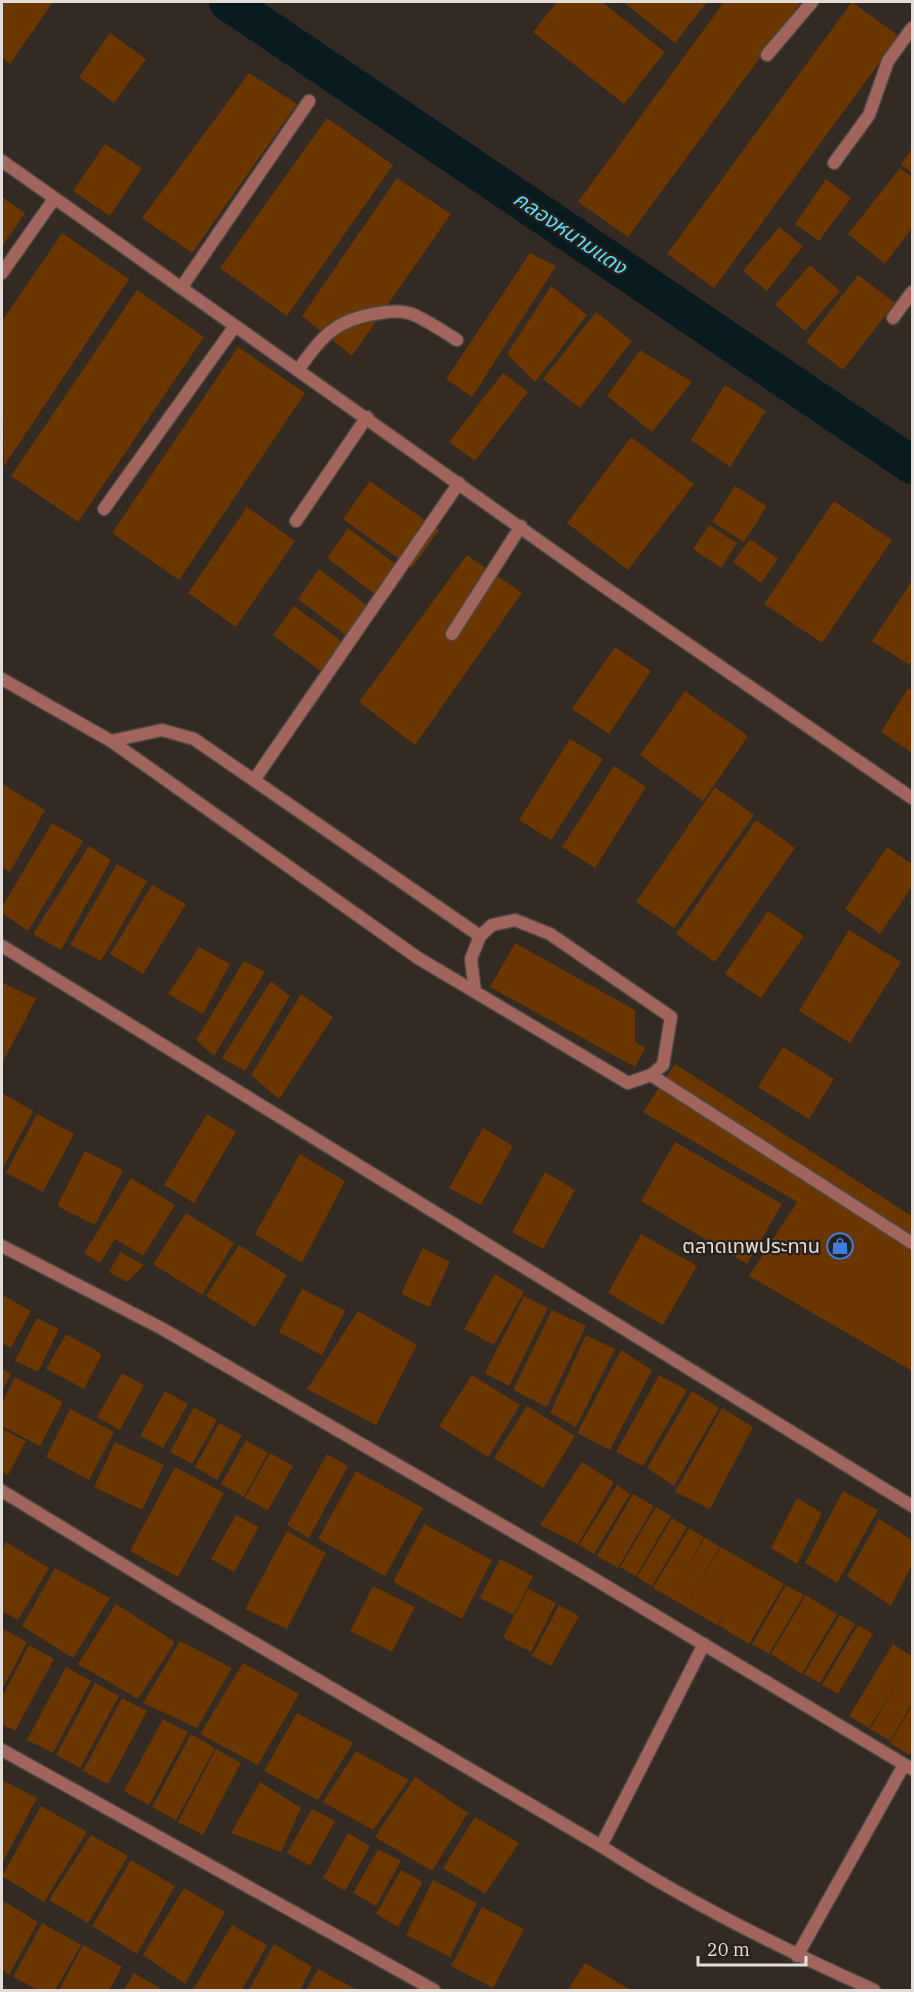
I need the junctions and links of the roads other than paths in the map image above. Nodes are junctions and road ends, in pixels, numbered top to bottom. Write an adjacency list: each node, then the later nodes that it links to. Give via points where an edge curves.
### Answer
1 (812, 2): 3 (street)
2 (912, 28): 6 (street, via 888,61 869,115)
3 (767, 55)
4 (309, 101): 9 (street)
5 (2, 161): 7 (street)
6 (834, 162)
7 (54, 199): 8 (street); 9 (street)
8 (2, 273)
9 (181, 288): 12 (street)
10 (912, 292): 11 (street)
11 (892, 318)
12 (235, 326): 14 (street); 17 (street)
13 (457, 340): 14 (street, via 411,314 396,310 370,314 342,322 331,330)
14 (299, 369): 15 (street)
15 (366, 417): 16 (street); 18 (street)
16 (459, 483): 19 (street); 23 (street)
17 (104, 509)
18 (296, 521)
19 (521, 526): 20 (street); 24 (street)
20 (452, 634)
21 (2, 679): 22 (street)
22 (111, 741): 23 (street, via 162,730 177,733 194,739); 27 (street, via 418,958)
23 (254, 780): 25 (street)
24 (912, 798)
25 (480, 936): 27 (street, via 471,959); 28 (street, via 492,925 515,920 550,934 671,1017 663,1065)
26 (2, 946): 32 (street)
27 (475, 992): 28 (street, via 628,1083)
28 (651, 1075): 29 (street)
29 (912, 1243)
30 (2, 1246): 33 (street, via 161,1328)
31 (2, 1491): 36 (street)
32 (912, 1506)
33 (704, 1644): 35 (street); 36 (street)
34 (2, 1750): 38 (street)
35 (908, 1767): 37 (street)
36 (601, 1846): 37 (street)
37 (797, 1956): 39 (street)
38 (434, 1990)
39 (874, 1990)

